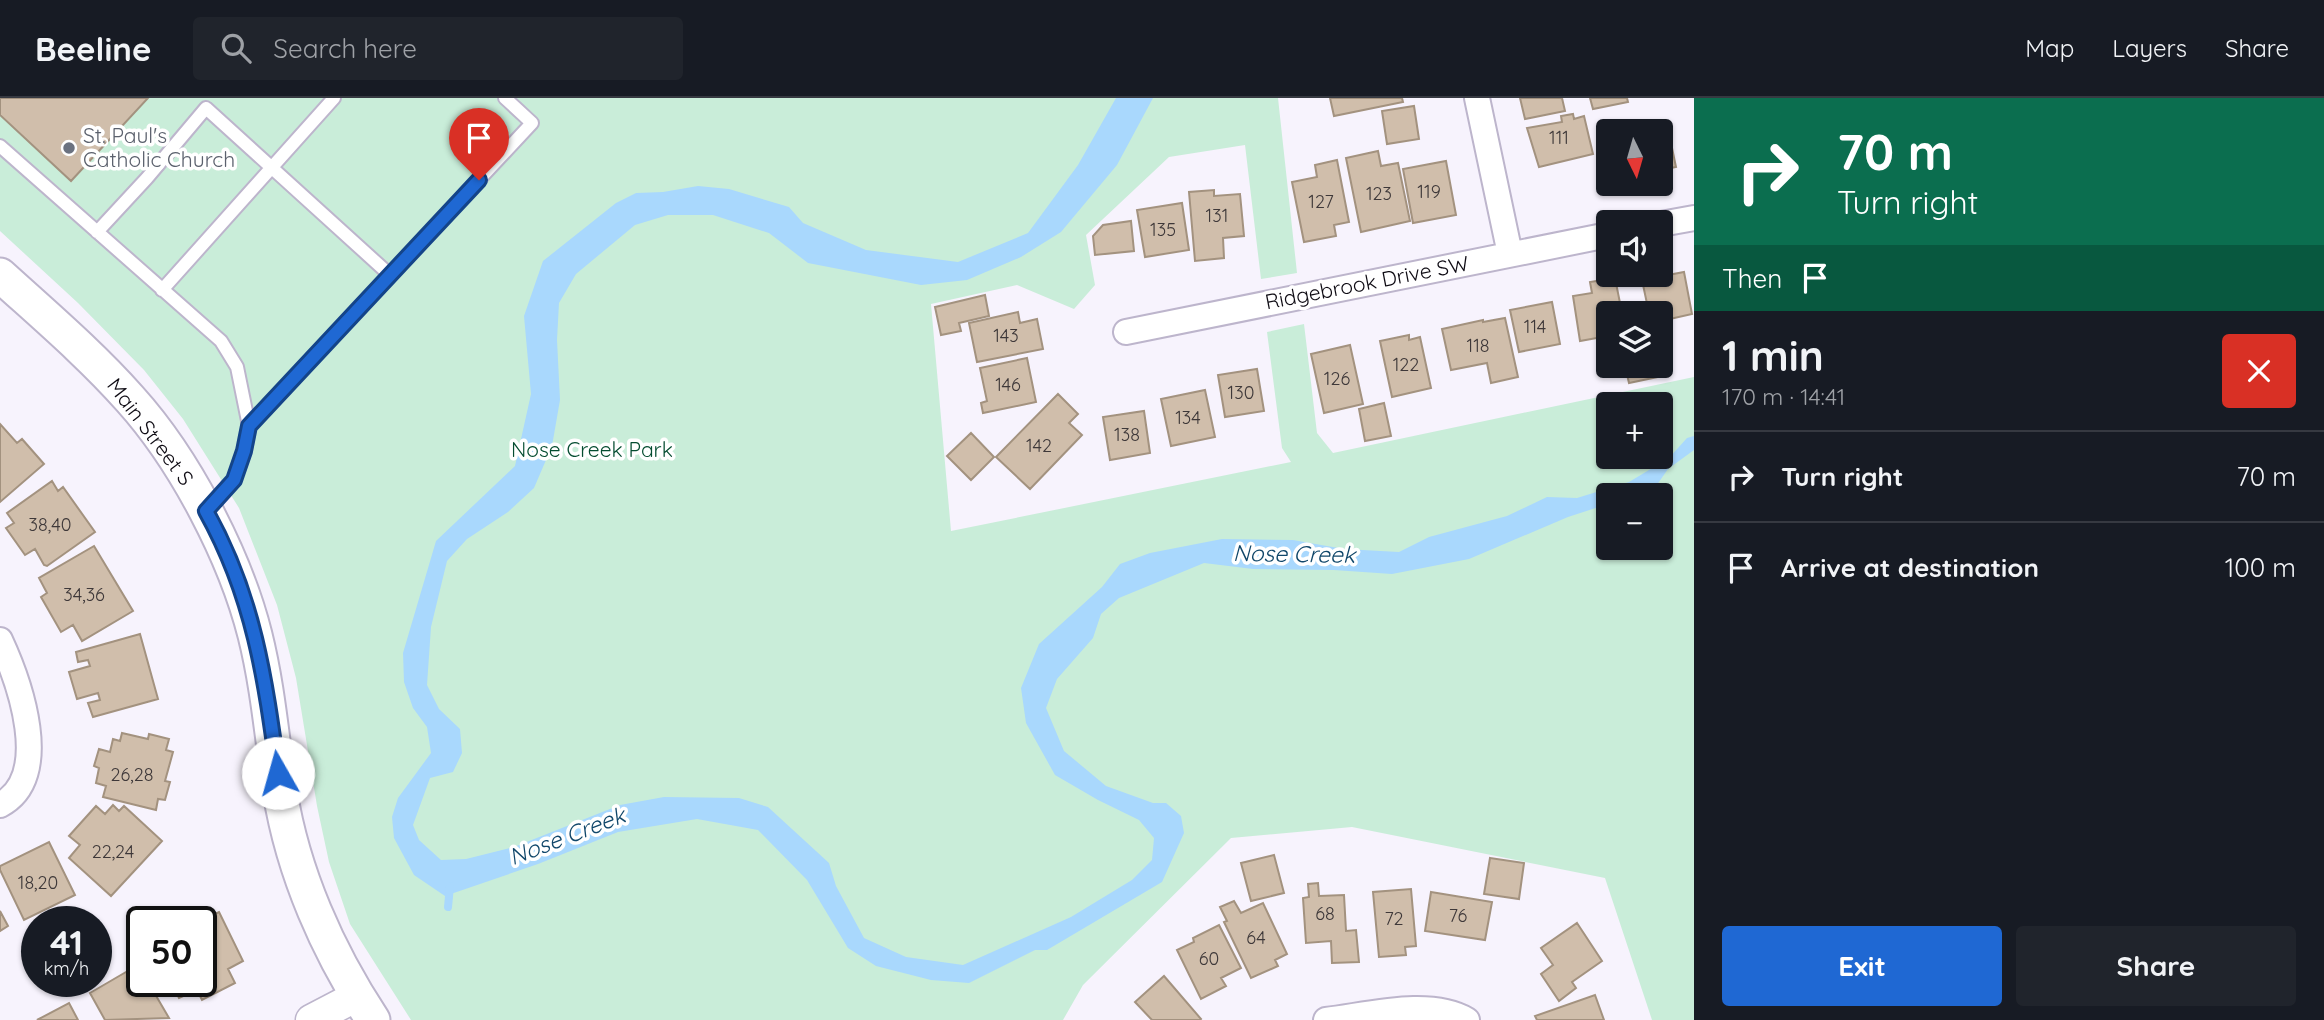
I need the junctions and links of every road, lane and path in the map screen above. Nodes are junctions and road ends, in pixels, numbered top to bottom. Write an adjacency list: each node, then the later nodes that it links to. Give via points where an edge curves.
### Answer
1 (334, 98): 5 (lane)
2 (505, 98): 12 (lane, via 532,122)
3 (1477, 98): 10 (street)
4 (0, 146): 8 (lane)
5 (272, 168): 8 (lane, via 206,108); 12 (lane); 13 (lane)
6 (1694, 218): 7 (street)
7 (1673, 222)
8 (97, 232): 13 (lane)
9 (1596, 237): 10 (street, Ridgebrook Drive SW)
10 (1510, 254): 14 (street, Ridgebrook Drive SW)
11 (0, 275): 16 (main road, Main Street S, via 85,351 132,401)
12 (390, 275): 15 (lane)
13 (162, 290): 15 (lane, via 221,341 237,367)
14 (1126, 332)
15 (249, 426): 16 (lane, via 234,480)
16 (206, 511): 19 (main road, Main Street S, via 240,585 255,633 281,793 306,893)
17 (0, 640): 18 (street, via 18,684 30,754 25,779 9,801)
18 (0, 805)
19 (365, 1008): 20 (street)
20 (311, 1020)
21 (1326, 1020): 22 (street, via 1419,1009 1458,1014)
22 (1467, 1020)

